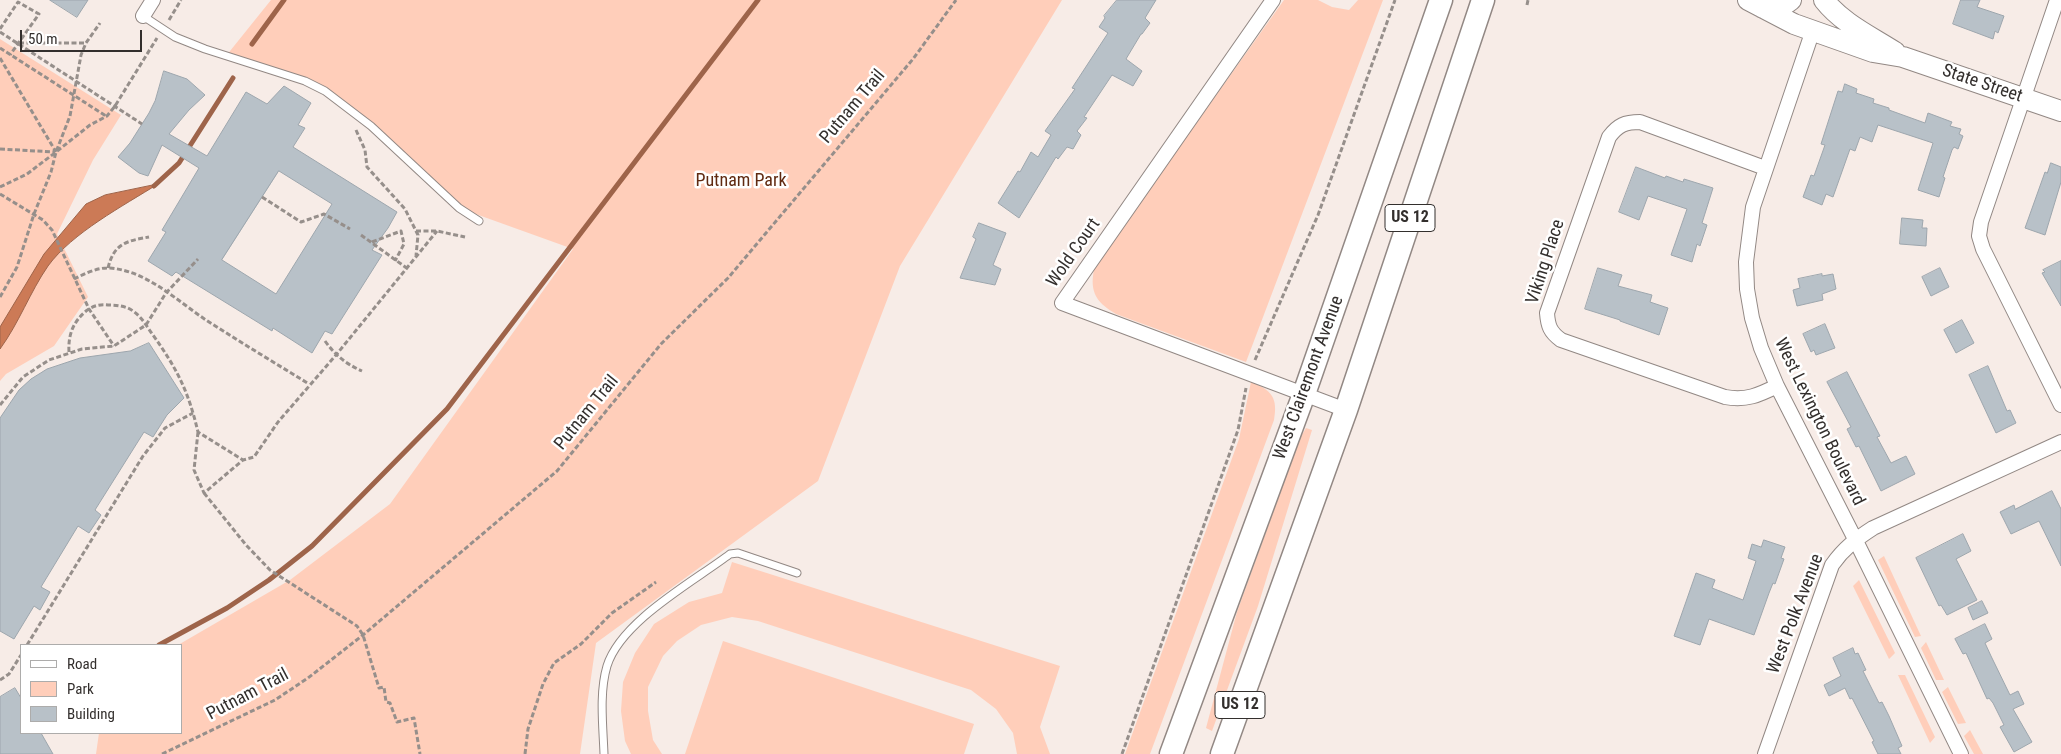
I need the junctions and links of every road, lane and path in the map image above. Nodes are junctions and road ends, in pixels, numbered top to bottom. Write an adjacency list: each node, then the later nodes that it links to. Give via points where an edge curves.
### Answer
1 (153, 0): 13 (street)
2 (181, 0): 15 (path)
3 (956, 0): 78 (path, Putnam Trail, via 913,59 728,278 661,344 557,471)
4 (1274, 0): 66 (street, Wold Court, via 1062,303)
5 (1441, 0): 66 (main road, West Clairemont Avenue / US 12)
6 (1483, 0): 69 (main road, US 12)
7 (1528, 0): 12 (path)
8 (1792, 0): 11 (main road)
9 (1824, 0): 22 (main road, State Street, via 1847,22)
10 (2056, 0): 26 (street)
11 (1755, 4): 17 (main road, State Street)
12 (1527, 5)
13 (143, 16): 15 (lane)
14 (100, 23): 19 (path)
15 (163, 29): 27 (path); 39 (lane, via 205,49 325,91 371,126 459,208)
16 (0, 30): 18 (path); 18 (path, via 18,2 38,14)
17 (1813, 30): 22 (main road, State Street, via 1872,52); 34 (street, West Lexington Boulevard)
18 (18, 43): 19 (path); 21 (path); 24 (path)
19 (86, 43): 24 (path, via 80,55)
20 (0, 48): 21 (path)
21 (10, 55): 25 (path)
22 (1903, 57): 26 (main road, State Street)
23 (0, 58): 33 (path)
24 (76, 81): 25 (path); 27 (path)
25 (74, 96): 29 (path); 33 (path)
26 (2024, 98): 28 (main road, State Street); 68 (street, via 1979,236)
27 (115, 106): 29 (path); 30 (path)
28 (2061, 111)
29 (107, 116): 33 (path)
30 (142, 124)
31 (350, 126): 42 (path, via 356,130 365,150 367,167 404,209)
32 (0, 149): 33 (path)
33 (56, 152): 35 (path, via 27,174); 38 (path)
34 (1765, 168): 65 (street, West Lexington Boulevard, via 1752,207 1746,262 1747,289 1761,348); 65 (street, Viking Place, via 1640,122 1627,122 1616,127 1609,137 1547,313 1552,333 1561,340 1725,397 1739,400 1754,397)
35 (0, 187)
36 (0, 194): 38 (path)
37 (262, 197): 40 (path, via 301,222 324,214)
38 (34, 214): 54 (path, via 52,230); 56 (path, via 17,267)
39 (479, 220)
40 (350, 228)
41 (391, 230): 45 (path)
42 (416, 231): 43 (path); 49 (path)
43 (437, 231): 47 (path); 49 (path)
44 (361, 235): 48 (path)
45 (389, 235): 48 (path); 51 (path, via 401,231 404,244)
46 (149, 237): 52 (path, via 120,246)
47 (465, 237)
48 (372, 242): 51 (path)
49 (416, 256): 53 (path)
50 (198, 259): 55 (path)
51 (395, 261): 53 (path)
52 (108, 268): 54 (path); 55 (path, via 135,274)
53 (408, 269): 62 (path)
54 (74, 279): 57 (path)
55 (166, 292): 58 (path); 64 (path)
56 (0, 297)
57 (89, 309): 58 (path, via 103,305 123,306 140,316); 60 (path); 61 (path, via 74,324 68,341)
58 (146, 325): 60 (path); 70 (path, via 183,382)
59 (325, 341): 62 (path)
60 (114, 346): 61 (path)
61 (69, 352): 67 (path, via 49,360 23,377)
62 (336, 355): 63 (path); 64 (path)
63 (362, 371)
64 (310, 384): 73 (path, via 254,457)
65 (1778, 386): 75 (street, West Lexington Boulevard)
66 (1304, 394): 69 (street, Wold Court); 86 (main road, West Clairemont Avenue / US 12)
67 (0, 405)
68 (2061, 405)
69 (1346, 410): 87 (main road, US 12)
70 (194, 413): 71 (path); 79 (path, via 165,428 143,456)
71 (198, 432): 73 (path); 74 (path, via 194,470)
72 (2061, 442): 75 (street, West Polk Avenue)
73 (243, 460): 74 (path)
74 (204, 492): 78 (path, via 270,570 357,626)
75 (1855, 539): 88 (street, West Polk Avenue, via 1832,564); 89 (street, West Lexington Boulevard)
76 (797, 573): 85 (lane, via 738,553 730,554 646,614 619,643 607,665 603,698)
77 (656, 582): 84 (path, via 612,613 581,644 554,664 543,684 528,728)
78 (363, 635): 82 (path, Putnam Trail, via 275,700); 83 (path, via 379,688 384,687 386,702 390,703 396,722 414,718)
79 (28, 644)
80 (20, 657): 81 (path, via 9,674)
81 (0, 680)
82 (162, 754)
83 (420, 754)
84 (525, 754)
85 (604, 754)
86 (1171, 754)
87 (1222, 754)
88 (1765, 754)
89 (1961, 754)

